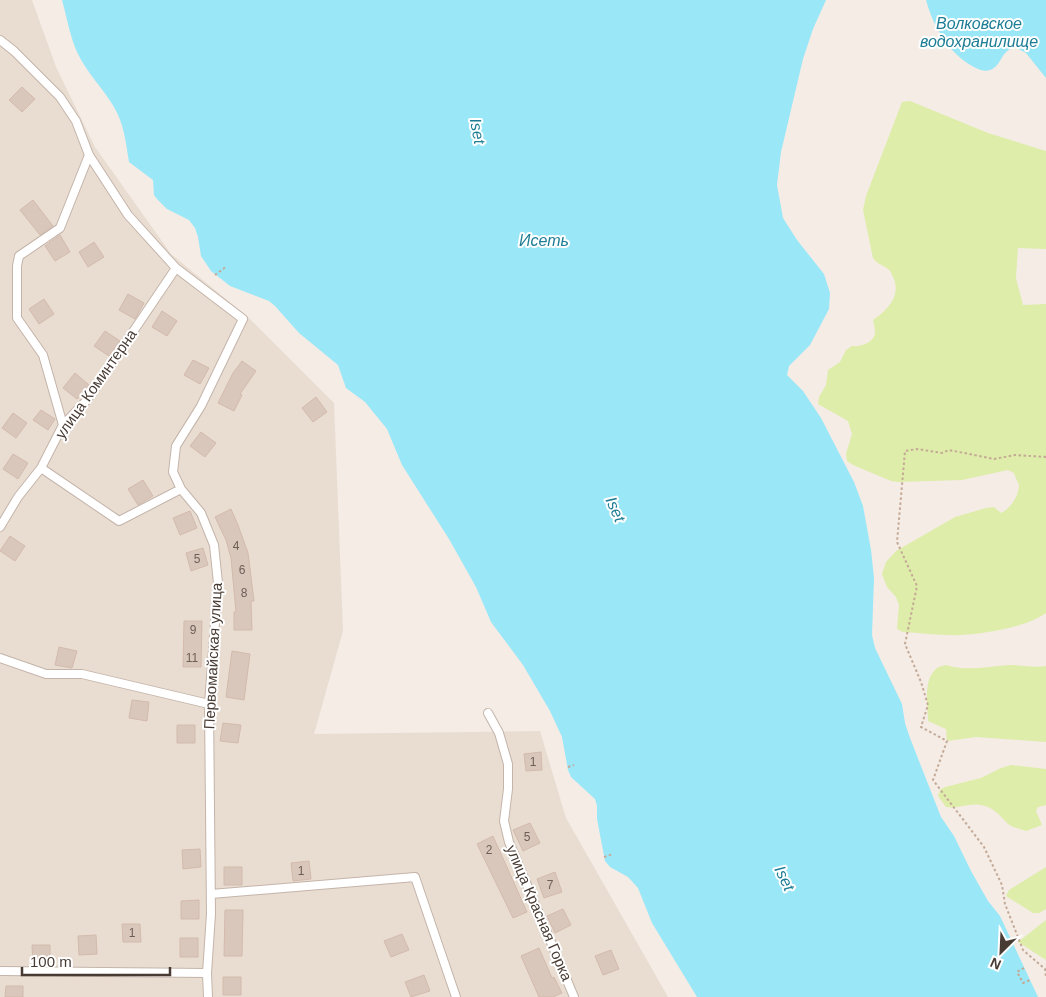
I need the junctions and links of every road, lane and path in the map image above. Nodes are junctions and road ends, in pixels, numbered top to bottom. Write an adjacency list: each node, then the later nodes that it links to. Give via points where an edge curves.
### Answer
1 (0, 40): 2 (street, via 60,97 76,121)
2 (89, 155): 4 (street, via 128,215); 6 (street, via 60,228 19,256 17,266 17,318 42,355)
3 (227, 266): 5 (path)
4 (176, 268): 6 (street, улица Коминтерна, via 87,400); 9 (street, via 243,319 201,406 176,446 173,472)
5 (215, 275)
6 (63, 425): 8 (street, улица Коминтерна)
7 (1046, 457): 22 (path, via 1015,455 994,459 949,450 942,453 917,449 905,451 898,542 917,586 905,644 928,705 921,727 947,741 933,780 984,847 1002,885 1016,935 1024,950 1045,969)
8 (41, 468): 9 (street, via 119,521); 10 (street, улица Коминтерна)
9 (181, 489): 12 (street, Первомайская улица, via 202,513 214,545 218,583)
10 (0, 527)
11 (0, 658): 12 (street, via 46,674 82,674)
12 (209, 704): 18 (street, Первомайская улица)
13 (488, 713): 26 (street, улица Красная Горка, via 500,733 508,764 504,821 508,842)
14 (574, 765): 15 (path)
15 (568, 767)
16 (613, 854): 17 (path)
17 (604, 856)
18 (211, 894): 21 (street, Первомайская улица); 25 (street, via 416,877)
19 (1024, 968): 23 (path, via 1017,972 1020,978 1023,983)
20 (0, 971): 21 (street)
21 (207, 973): 24 (street, Первомайская улица)
22 (1046, 977)
23 (1030, 980)
24 (208, 997)
25 (456, 997)
26 (574, 997)

